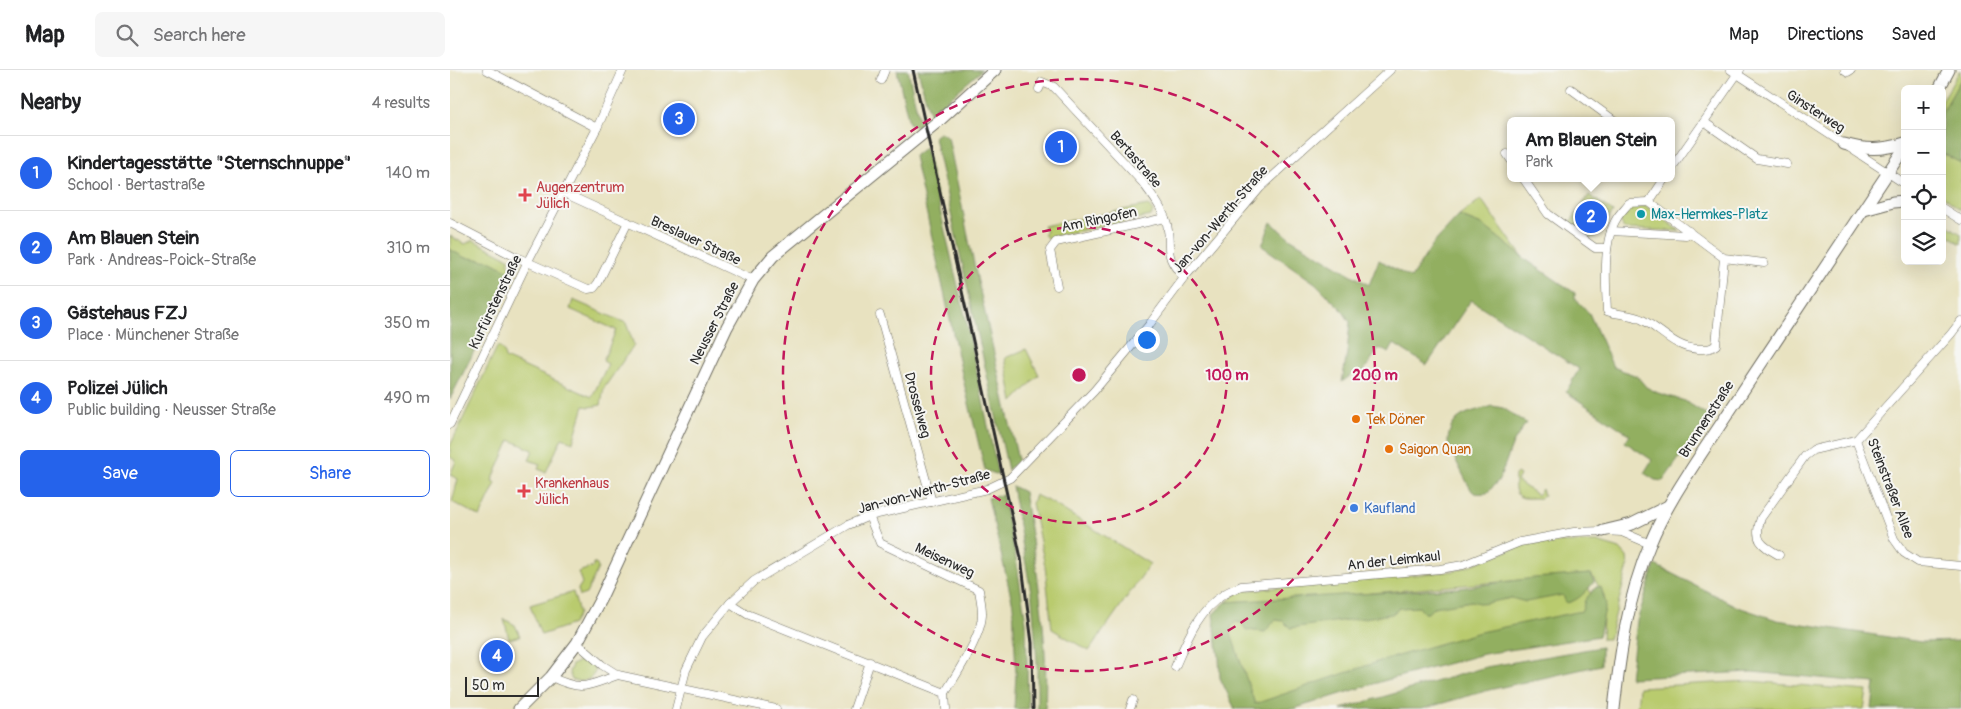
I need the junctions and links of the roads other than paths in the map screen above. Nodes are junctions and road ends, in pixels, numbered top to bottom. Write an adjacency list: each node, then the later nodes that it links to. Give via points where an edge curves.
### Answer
1 (487, 70): 16 (street)
2 (623, 70): 16 (street, Kurfürstenstraße)
3 (886, 70): 10 (street)
4 (995, 70): 42 (main road, Neusser Straße, via 948,113 773,256)
5 (1390, 70): 41 (street, Jan-von-Werth-Straße, via 1260,188)
6 (1845, 70): 7 (street)
7 (1851, 70)
8 (1949, 70): 11 (main road)
9 (1736, 71): 15 (street); 17 (street, Ginsterweg)
10 (881, 80)
11 (1941, 85)
12 (1039, 89): 31 (street, Bertastraße, via 1042,82 1054,86 1143,183)
13 (1571, 89): 14 (street)
14 (1610, 117)
15 (1704, 122): 20 (street); 21 (street, via 1757,159)
16 (597, 128): 26 (street, Kurfürstenstraße)
17 (1844, 144): 18 (main road, via 1877,148); 22 (street, Ginsterweg)
18 (1901, 144)
19 (1901, 153): 22 (main road, Brunnenstraße)
20 (1675, 161)
21 (1788, 164)
22 (1888, 173): 23 (street, Ginsterweg); 29 (main road, Brunnenstraße)
23 (1901, 181)
24 (1526, 182): 37 (street, via 1548,214 1595,248)
25 (1662, 182): 28 (street)
26 (564, 193): 33 (street, Breslauer Straße); 39 (street, Kurfürstenstraße)
27 (1901, 201): 29 (main road)
28 (1649, 202): 35 (street, via 1629,203); 36 (street)
29 (1864, 210): 49 (main road, Brunnenstraße)
30 (1946, 211): 32 (street)
31 (1165, 218): 41 (street, Bertastraße, via 1168,253 1172,264); 43 (street, Am Ringofen, via 1056,242 1050,250)
32 (1961, 220)
33 (628, 222): 39 (street, via 594,288 588,289); 42 (street, Breslauer Straße)
34 (450, 223): 39 (street)
35 (1611, 231): 36 (street, via 1686,235); 37 (street)
36 (1689, 231): 38 (street)
37 (1608, 248): 38 (street, via 1607,311 1643,320 1688,348 1711,349 1716,345)
38 (1724, 258): 40 (street)
39 (527, 263): 46 (street, Kurfürstenstraße)
40 (1764, 263)
41 (1184, 278): 48 (street, Jan-von-Werth-Straße, via 1094,391 1010,478 987,489)
42 (753, 280): 56 (main road, Neusser Straße, via 727,327 605,590)
43 (1057, 286)
44 (880, 315): 48 (street, Drosselweg)
45 (1961, 321): 47 (street, Steinstraßer Allee)
46 (450, 424)
47 (1856, 440): 53 (street, via 1813,450 1805,456 1762,518 1758,527 1759,540); 54 (street, Steinstraßer Allee, via 1894,539 1904,553 1918,562)
48 (932, 502): 50 (street, Jan-von-Werth-Straße)
49 (1668, 506): 51 (main road, via 1632,524); 52 (main road, Brunnenstraße)
50 (869, 516): 55 (street, Jan-von-Werth-Straße, via 848,525 754,582); 62 (street, Meisenweg, via 880,543 978,590 983,614 978,630 970,651)
51 (1603, 531): 52 (street, An der Leimkaul, via 1622,532); 58 (street, An der Leimkaul, via 1551,535 1520,542 1463,564 1440,569 1241,586 1222,595 1206,609)
52 (1650, 544): 70 (main road, Brunnenstraße, via 1622,641)
53 (1779, 555)
54 (1961, 566)
55 (730, 604): 57 (street, via 747,614); 61 (street, Jan-von-Werth-Straße, via 702,637)
56 (577, 643): 59 (street); 60 (main road, Neusser Straße)
57 (870, 662): 62 (street); 67 (street)
58 (1175, 667)
59 (618, 675): 60 (street, via 585,687); 61 (street)
60 (551, 677): 64 (main road, Neusser Straße)
61 (680, 689): 65 (street, Jan-von-Werth-Straße); 66 (street)
62 (945, 693): 68 (street)
63 (1133, 700): 69 (street)
64 (519, 709)
65 (676, 709)
66 (776, 709)
67 (854, 709)
68 (946, 709)
69 (1130, 709)
70 (1614, 709)

